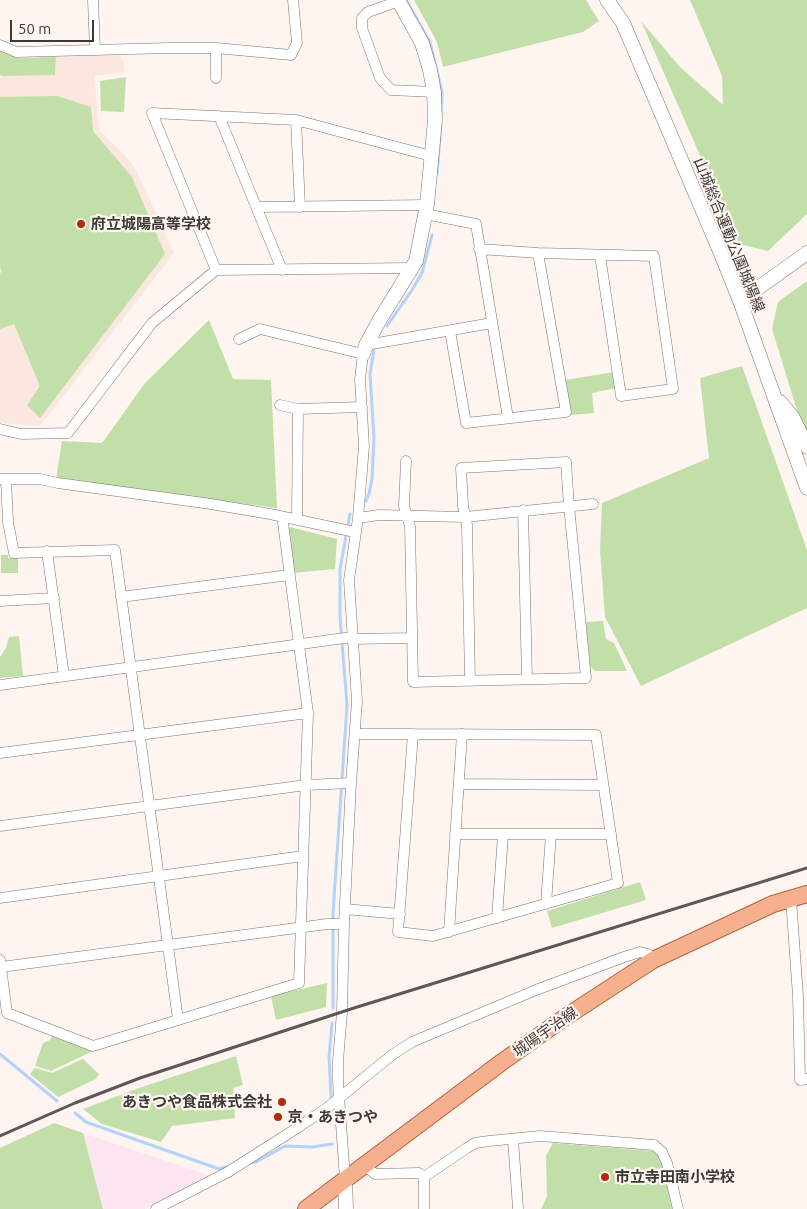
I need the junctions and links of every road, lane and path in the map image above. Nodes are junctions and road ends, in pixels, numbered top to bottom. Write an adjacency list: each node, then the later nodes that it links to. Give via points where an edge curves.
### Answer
1 (93, 0): 7 (street)
2 (293, 0): 6 (street, via 297,43 291,55)
3 (398, 0): 9 (main road, via 422,43); 9 (street, via 368,12 362,18 362,28 380,78 391,90)
4 (607, 0): 23 (main road, 山城総合運動公園城陽線, via 623,23)
5 (0, 45): 7 (street, via 16,52)
6 (216, 48): 7 (street); 8 (street)
7 (95, 50)
8 (216, 78)
9 (434, 92): 12 (main road)
10 (219, 116): 11 (street); 13 (street); 21 (street, via 152,113)
11 (296, 120): 12 (street); 14 (street)
12 (431, 156): 15 (main road)
13 (256, 207): 14 (street); 22 (street)
14 (300, 207): 15 (street)
15 (426, 209): 16 (street, via 476,224); 20 (main road)
16 (480, 249): 17 (street); 24 (street)
17 (538, 253): 19 (street); 32 (street, via 566,412)
18 (807, 253): 23 (main road)
19 (600, 255): 19 (street, via 654,256 673,389 621,396)
20 (412, 268): 22 (street); 27 (main road)
21 (216, 270): 22 (street); 33 (street, via 152,323 68,433 21,434)
22 (282, 270)
23 (740, 301): 28 (main road, 山城総合運動公園城陽線)
24 (492, 323): 25 (street); 32 (street)
25 (450, 331): 27 (street); 32 (street, via 466,424)
26 (239, 339): 27 (street, via 260,329)
27 (364, 350): 30 (street, via 360,379)
28 (773, 394): 34 (main road, via 793,418); 37 (main road, 山城総合運動公園城陽線)
29 (280, 405): 31 (street)
30 (362, 407): 31 (street); 43 (street, via 364,446)
31 (298, 409): 44 (street)
32 (508, 418)
33 (0, 429)
34 (807, 446)
35 (406, 461): 41 (street)
36 (3, 479): 44 (street, via 40,479); 47 (street, via 14,553)
37 (807, 488)
38 (593, 504): 39 (street)
39 (569, 506): 40 (street); 42 (street, via 566,462 461,468); 57 (street, via 586,678)
40 (522, 510): 42 (street); 57 (street)
41 (406, 517): 42 (street); 43 (street, via 379,515); 53 (street, via 410,526)
42 (465, 517): 58 (street)
43 (358, 518): 46 (street)
44 (297, 519): 46 (street)
45 (282, 524): 48 (street)
46 (349, 531): 52 (street)
47 (47, 551): 49 (street, via 115,550); 50 (street)
48 (289, 574): 49 (street); 54 (street)
49 (121, 597): 55 (street)
50 (54, 598): 51 (street); 56 (street)
51 (0, 601)
52 (347, 638): 53 (street); 54 (street); 61 (street, via 357,701)
53 (411, 638): 58 (street, via 413,682)
54 (299, 644): 55 (street); 60 (street)
55 (130, 667): 56 (street); 64 (street)
56 (64, 676): 59 (street)
57 (527, 679): 58 (street)
58 (470, 681)
59 (0, 685)
60 (308, 713): 64 (street); 69 (street)
61 (355, 734): 62 (street); 66 (street)
62 (413, 734): 63 (street); 83 (street)
63 (462, 734): 67 (street); 68 (street, via 596,735)
64 (140, 736): 65 (street); 70 (street)
65 (0, 753)
66 (348, 783): 69 (street); 82 (street)
67 (459, 784): 68 (street); 72 (street)
68 (603, 785): 75 (street)
69 (306, 786): 70 (street); 76 (street)
70 (150, 806): 71 (street); 77 (street)
71 (0, 826)
72 (455, 834): 73 (street); 87 (street)
73 (503, 834): 74 (street); 84 (street)
74 (551, 834): 75 (street); 81 (street)
75 (611, 834): 81 (street, via 618,883)
76 (304, 856): 77 (street); 86 (street)
77 (159, 876): 79 (street); 88 (street)
78 (807, 894): 80 (main road, 城陽宇治線)
79 (0, 898)
80 (791, 899): 89 (main road, 城陽宇治線, via 773,904); 92 (street, via 800,1080)
81 (546, 904): 84 (street)
82 (345, 909): 83 (street); 85 (street)
83 (400, 914): 87 (street, via 398,932 432,936)
84 (497, 918): 87 (street)
85 (336, 924): 86 (street); 93 (street, via 342,1012 338,1060)
86 (301, 927): 88 (street); 91 (street, via 299,983)
87 (449, 932)
88 (168, 945): 90 (street); 91 (street)
89 (653, 960): 93 (street, via 640,952 624,957 429,1035 392,1055); 95 (main road, 城陽宇治線, via 518,1051)
90 (0, 964): 91 (street, via 7,1013 93,1046)
91 (178, 1020)
92 (807, 1079)
93 (340, 1097): 97 (street); 99 (street, via 228,1172)
94 (513, 1139): 96 (street, via 475,1143); 98 (street); 103 (street, via 552,1137 654,1145 667,1163)
95 (364, 1165): 96 (street, via 375,1174 419,1173); 97 (main road, 城陽宇治線)
96 (424, 1177): 102 (street)
97 (345, 1179): 100 (main road, 城陽宇治線); 101 (main road)
98 (518, 1208)
99 (156, 1209)
100 (306, 1209)
101 (346, 1209)
102 (424, 1209)
103 (678, 1209)

